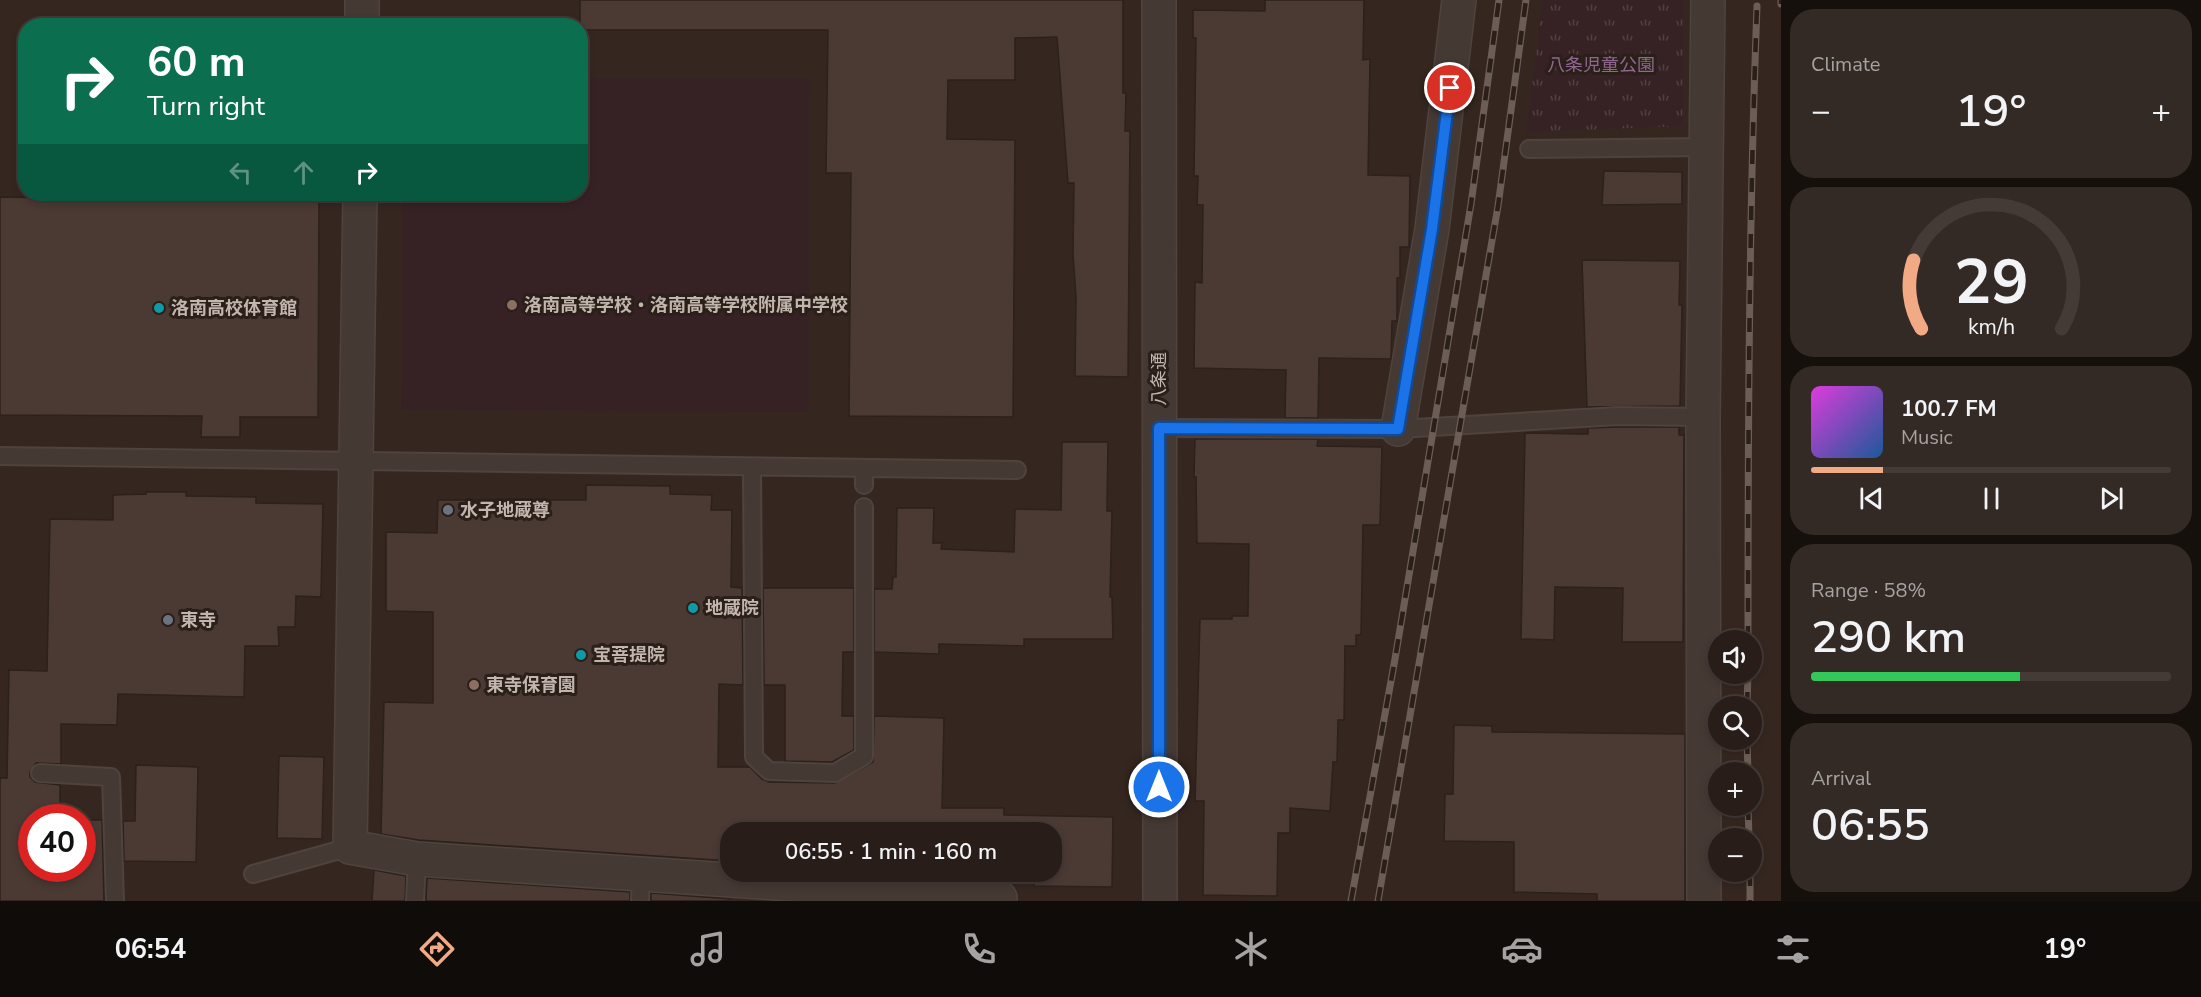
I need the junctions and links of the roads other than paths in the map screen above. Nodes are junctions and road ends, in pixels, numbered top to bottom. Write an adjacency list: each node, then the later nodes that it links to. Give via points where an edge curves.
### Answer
1 (362, 0): 5 (street)
2 (1159, 0): 10 (street, 八条通)
3 (1459, 0): 11 (street, via 1432,229)
4 (1708, 0): 6 (street)
5 (362, 18)
6 (1708, 147): 7 (lane); 9 (street)
7 (1529, 149)
8 (360, 201): 13 (street)
9 (1703, 417): 11 (lane, via 1618,416); 28 (street)
10 (1159, 428): 11 (lane); 27 (street, 八条通)
11 (1398, 429)
12 (0, 456): 13 (lane)
13 (357, 461): 14 (lane); 20 (street)
14 (752, 467): 15 (lane); 18 (lane, via 754,757 769,771 835,773 864,756)
15 (864, 468): 16 (lane); 17 (lane)
16 (1017, 470)
17 (864, 485)
18 (864, 507)
19 (40, 773): 25 (lane, via 111,777)
20 (351, 847): 21 (street); 22 (lane)
21 (417, 859): 23 (street); 26 (lane)
22 (253, 874)
23 (641, 887): 24 (street)
24 (1000, 899)
25 (115, 901)
26 (415, 901)
27 (1160, 901)
28 (1704, 901)

